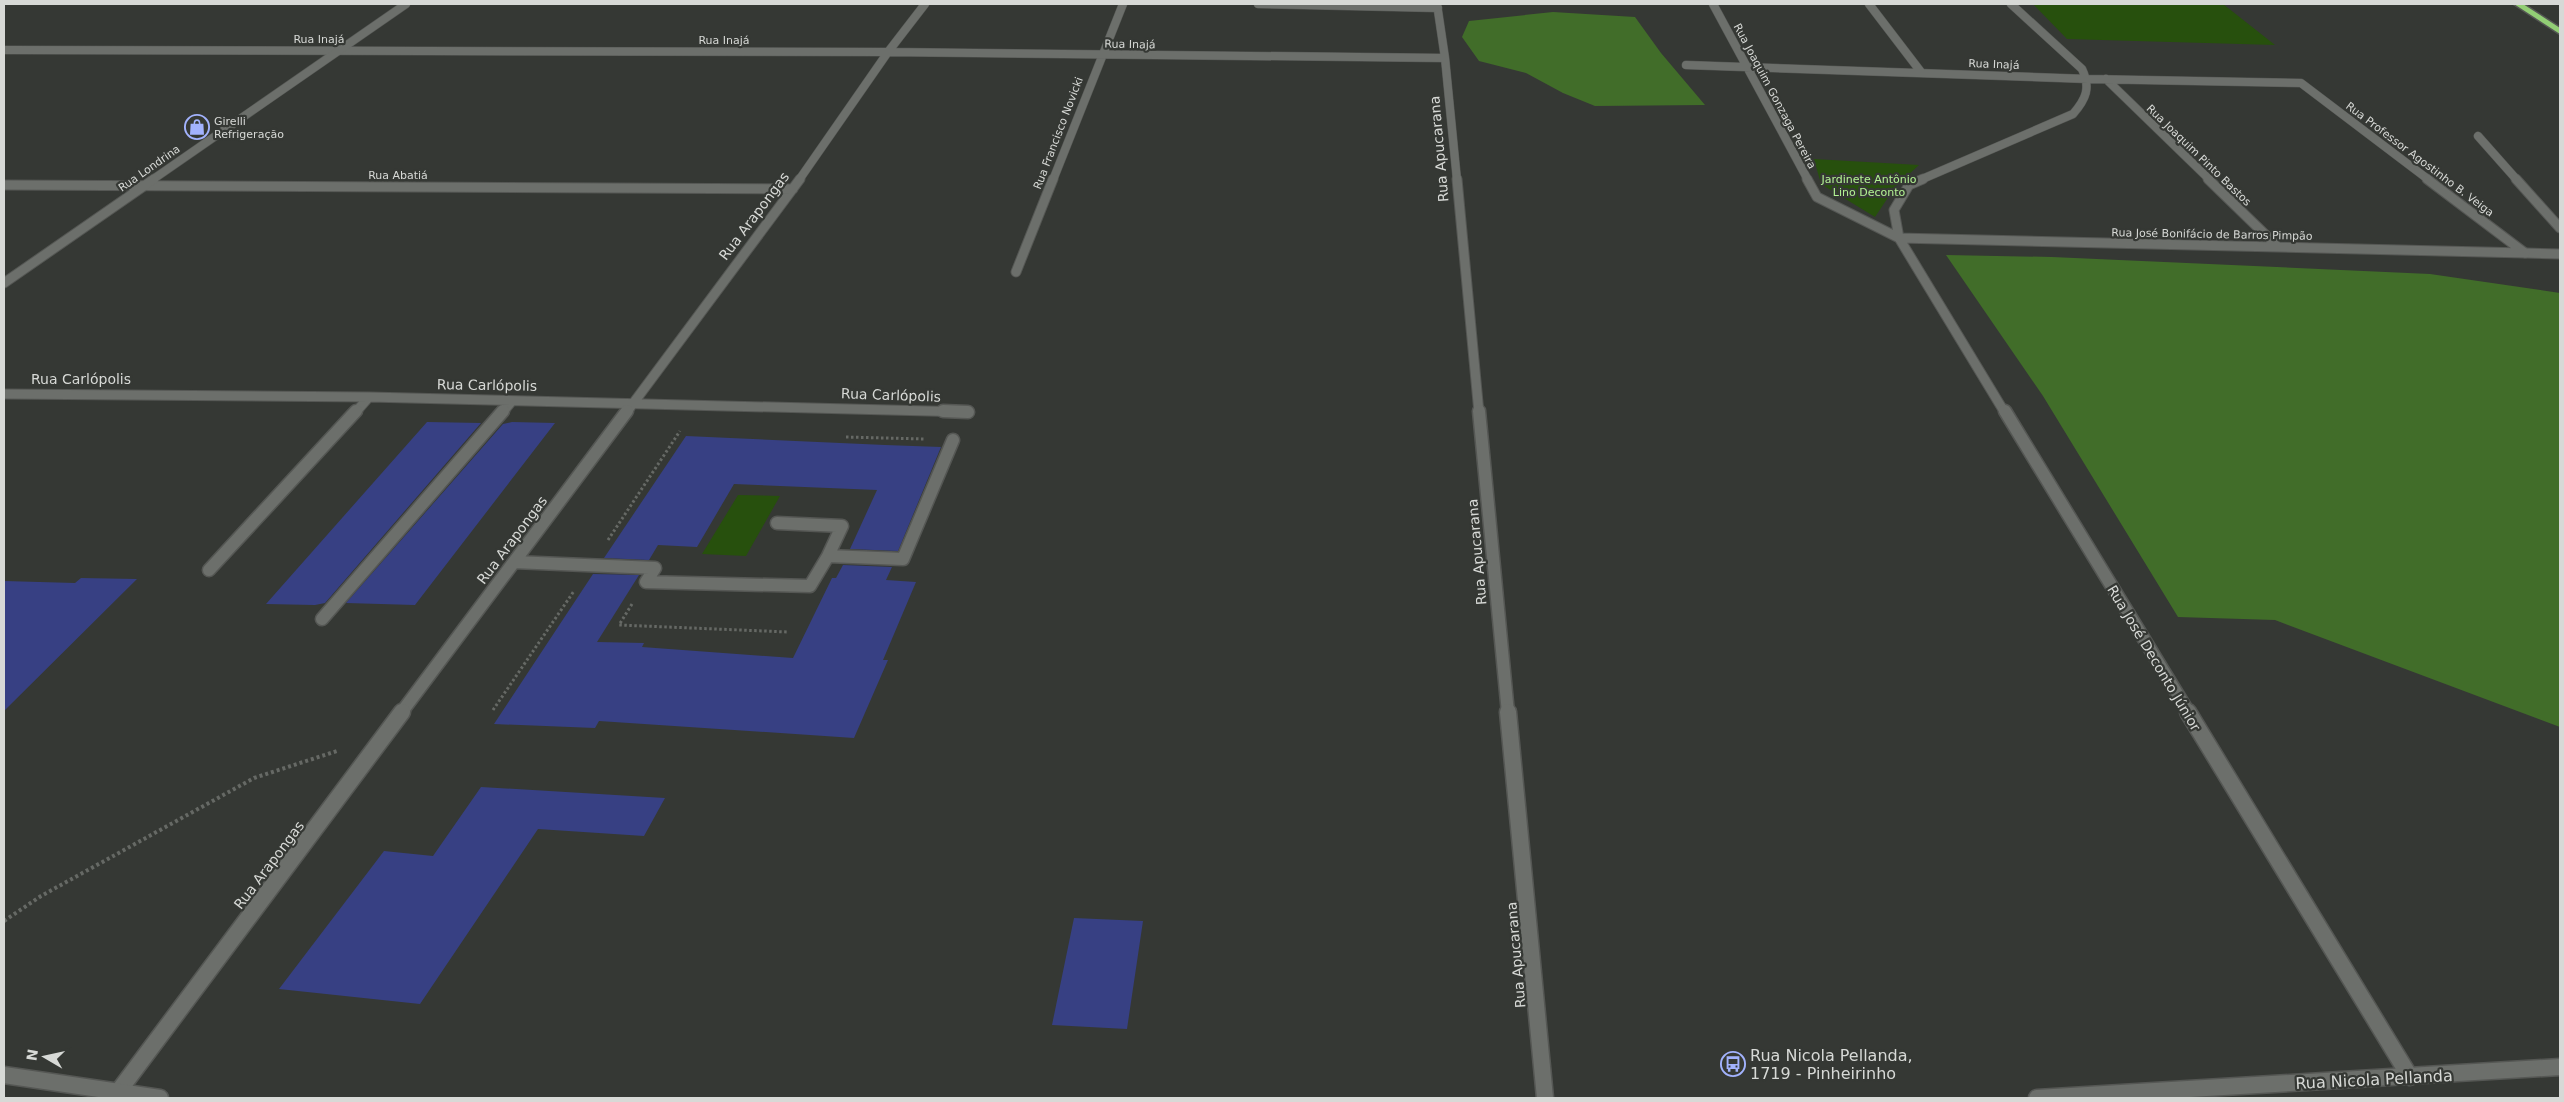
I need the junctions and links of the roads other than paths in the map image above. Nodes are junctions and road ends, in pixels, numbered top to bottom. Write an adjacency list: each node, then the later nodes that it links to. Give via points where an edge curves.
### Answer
1 (406, 4): 12 (street, Rua Londrina)
2 (925, 4): 13 (street, Rua Arapongas)
3 (1123, 4): 14 (street, Rua Francisco Novicki)
4 (1258, 4): 9 (street)
5 (1713, 4): 17 (street, Rua Joaquim Gonzaga Pereira)
6 (1868, 4): 18 (street)
7 (2011, 4): 19 (street, via 2082,69)
8 (2518, 4): 10 (highway)
9 (1437, 6): 15 (street, Rua Apucarana)
10 (2560, 32)
11 (4, 50): 12 (street, Rua Inajá)
12 (339, 50): 13 (street, Rua Inajá); 23 (street, Rua Londrina)
13 (888, 52): 14 (street, Rua Inajá); 25 (street, Rua Arapongas)
14 (1101, 55): 15 (street, Rua Inajá); 31 (street, Rua Francisco Novicki)
15 (1445, 58): 49 (street, Rua Apucarana)
16 (1686, 65): 17 (street, Rua Inajá)
17 (1747, 67): 18 (street, Rua Inajá); 27 (street, Rua Joaquim Gonzaga Pereira, via 1817,197)
18 (1921, 72): 19 (street, Rua Inajá)
19 (2088, 79): 20 (street, Rua Inajá); 27 (street, via 2087,99 2073,114 1909,185 1894,210)
20 (2106, 79): 21 (street, Rua Inajá); 28 (street, Rua Joaquim Pinto Bastos)
21 (2301, 82): 29 (street, Rua Professor Agostinho B. Veiga)
22 (2478, 136): 26 (street)
23 (145, 184): 24 (street, Rua Abatiá); 25 (street, Rua Abatiá); 32 (street, Rua Londrina)
24 (4, 185)
25 (793, 189): 36 (street, Rua Arapongas)
26 (2560, 228)
27 (1898, 238): 28 (street, Rua José Bonifácio de Barros Pimpão); 46 (street, Rua José Deconto Júnior)
28 (2277, 246): 29 (street, Rua José Bonifácio de Barros Pimpão)
29 (2525, 253): 30 (street, Rua José Bonifácio de Barros Pimpão)
30 (2560, 254)
31 (1016, 272)
32 (4, 283)
33 (4, 394): 34 (street, Rua Carlópolis)
34 (369, 397): 35 (street, Rua Carlópolis); 42 (street)
35 (512, 400): 36 (street, Rua Carlópolis); 43 (street)
36 (633, 402): 37 (street, Rua Carlópolis); 41 (street, Rua Arapongas)
37 (968, 412)
38 (953, 440): 40 (street, via 903,559)
39 (777, 523): 40 (street, via 842,526)
40 (828, 556): 41 (street, via 810,586 646,582 655,568)
41 (514, 562): 47 (street, Rua Arapongas)
42 (209, 570)
43 (322, 619)
44 (2560, 1067): 46 (street, Rua Nicola Pellanda)
45 (4, 1075): 47 (street)
46 (2410, 1078): 50 (street, Rua Nicola Pellanda)
47 (118, 1092): 48 (street)
48 (160, 1098)
49 (1544, 1098)
50 (2037, 1098)

